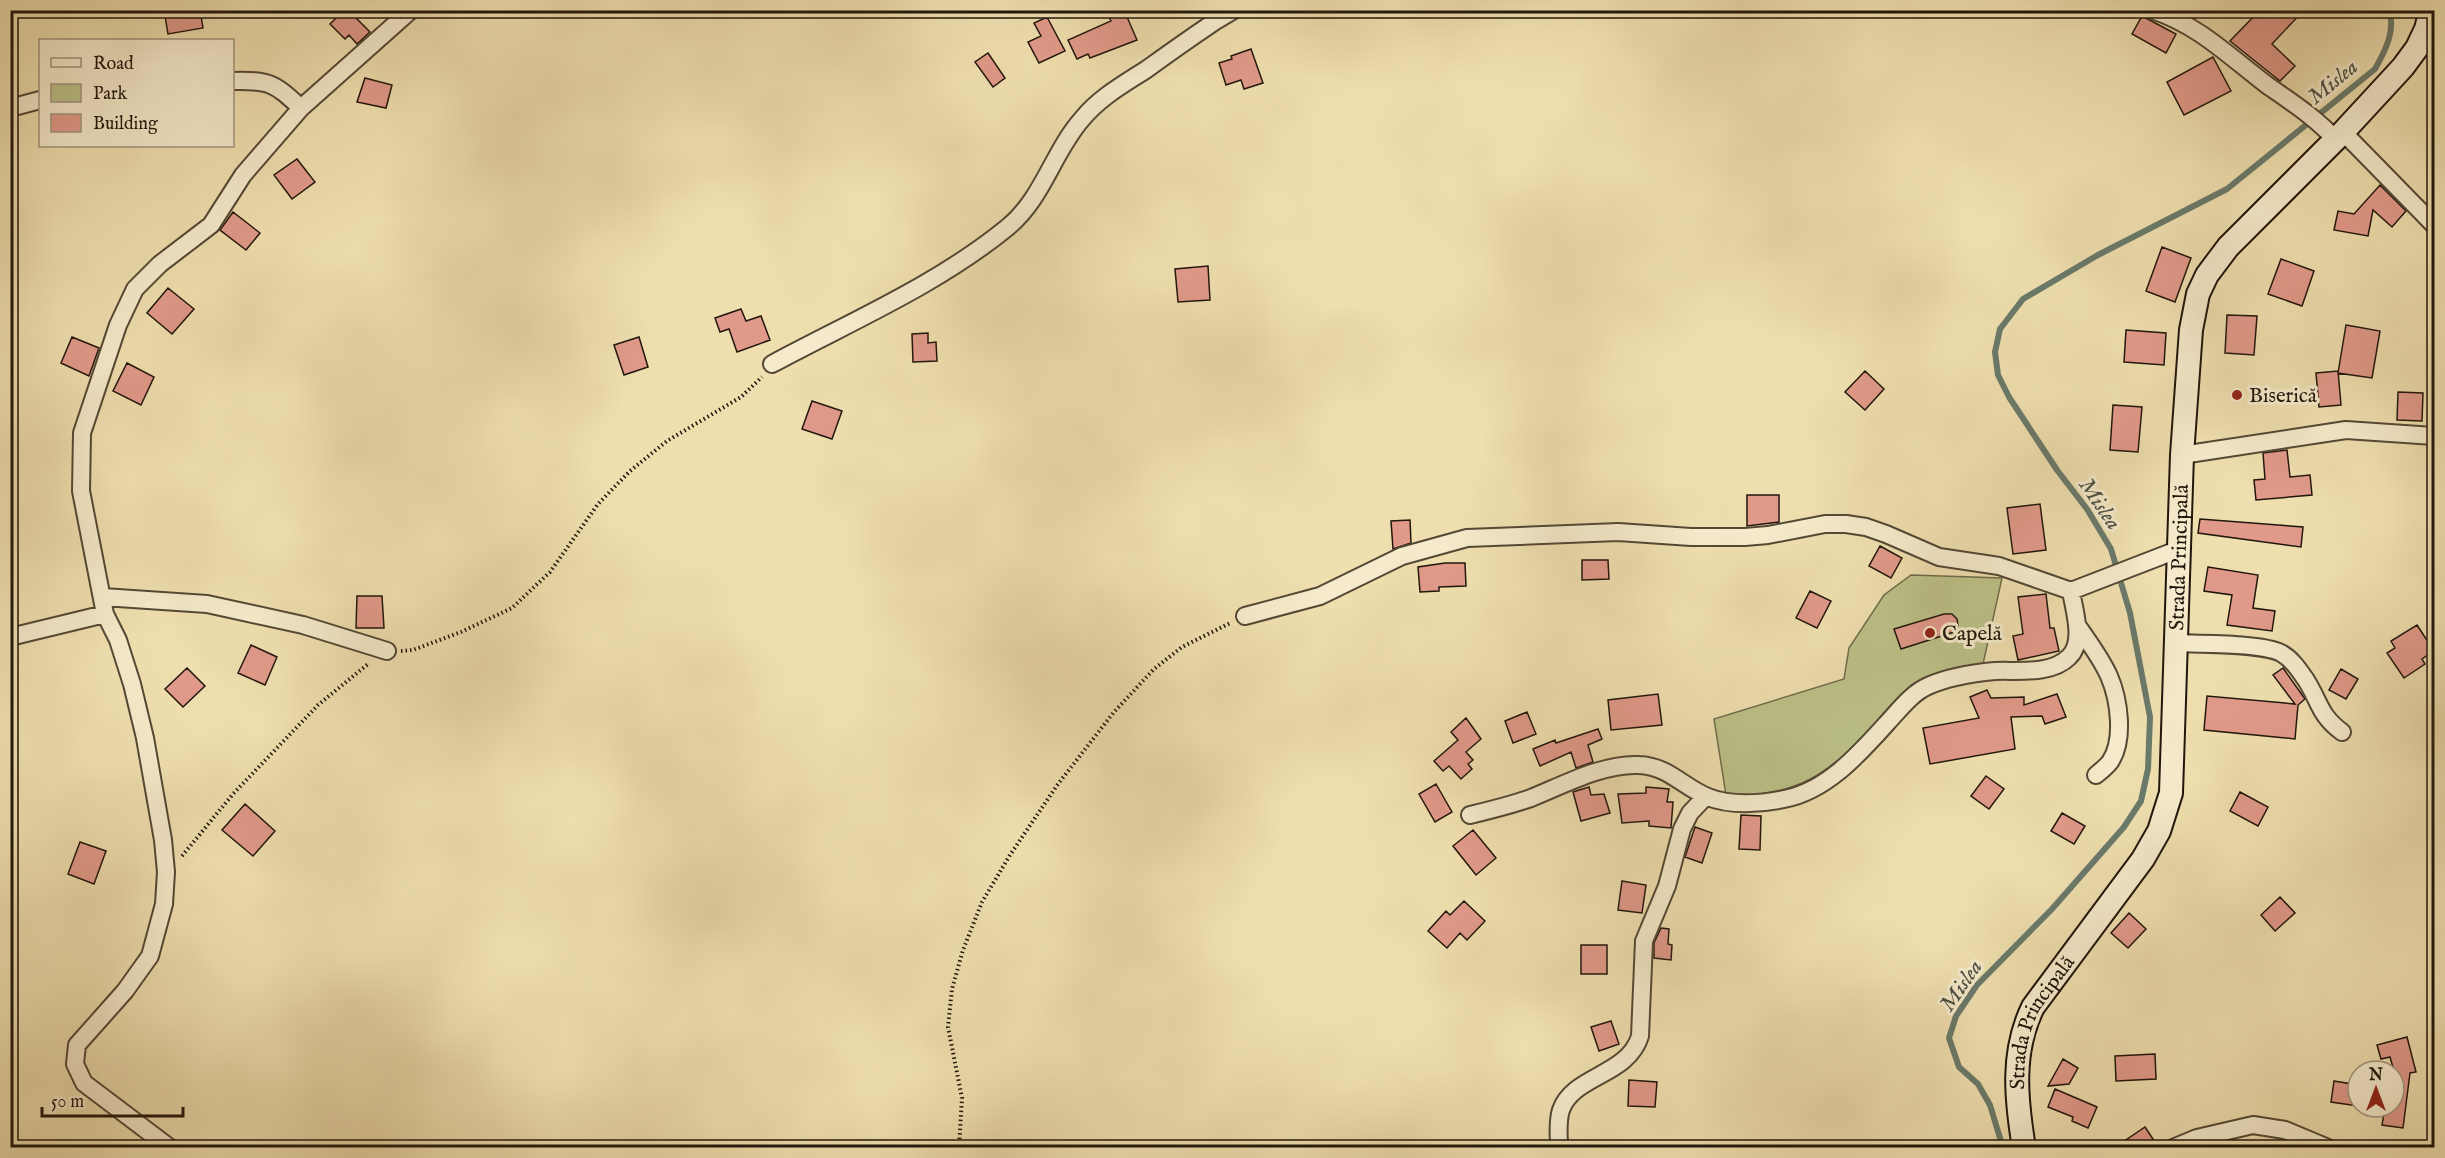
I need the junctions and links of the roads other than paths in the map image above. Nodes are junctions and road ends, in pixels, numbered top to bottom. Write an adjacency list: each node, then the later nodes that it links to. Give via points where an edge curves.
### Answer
1 (411, 10): 8 (street)
2 (1234, 10): 11 (street, via 1101,100 1070,133 1045,183 1009,226 894,302)
3 (2152, 10): 9 (street, via 2201,32)
4 (2431, 10): 9 (main road, Strada Principală, via 2417,48 2403,67)
5 (234, 81): 8 (street, via 260,80 279,87)
6 (39, 100): 7 (street)
7 (10, 108)
8 (301, 108): 16 (street, via 243,175 211,225 160,264 135,289 118,325 82,433 81,491)
9 (2335, 134): 10 (street); 13 (main road, Strada Principală, via 2228,247 2207,275 2198,294 2191,330)
10 (2434, 225)
11 (772, 364)
12 (2434, 436): 13 (street, via 2346,430)
13 (2182, 455): 14 (main road, Strada Principală)
14 (2177, 550): 15 (street); 20 (main road, Strada Principală)
15 (2078, 589): 17 (street, via 1999,566 1939,557 1886,534 1846,524 1745,537 1618,532 1467,538 1402,556 1320,596); 18 (street)
16 (104, 606): 19 (street); 21 (street, via 207,604 303,625); 26 (street, via 132,684 163,840 164,904 150,956 126,991 77,1045 75,1064 84,1083)
17 (1245, 616)
18 (2077, 625): 23 (street, via 2109,676 2117,703 2116,747 2110,762); 24 (street, via 2072,654 2054,665 1970,675 1926,686 1818,786 1786,799 1748,803)
19 (10, 637)
20 (2175, 643): 22 (street, via 2280,652 2298,668 2322,714); 28 (main road, Strada Principală, via 2173,769 2166,814 2143,859 2033,1006 2022,1029 2017,1074)
21 (387, 651)
22 (2342, 732)
23 (2096, 775)
24 (1706, 796): 25 (street, via 1655,767 1630,765); 27 (street, via 1682,829 1667,886 1644,941 1637,1045 1617,1066 1564,1103)
25 (1470, 815)
26 (170, 1148)
27 (1559, 1148)
28 (2024, 1148)
29 (2174, 1148): 30 (street, via 2197,1138 2253,1125 2285,1130)
30 (2328, 1148)

